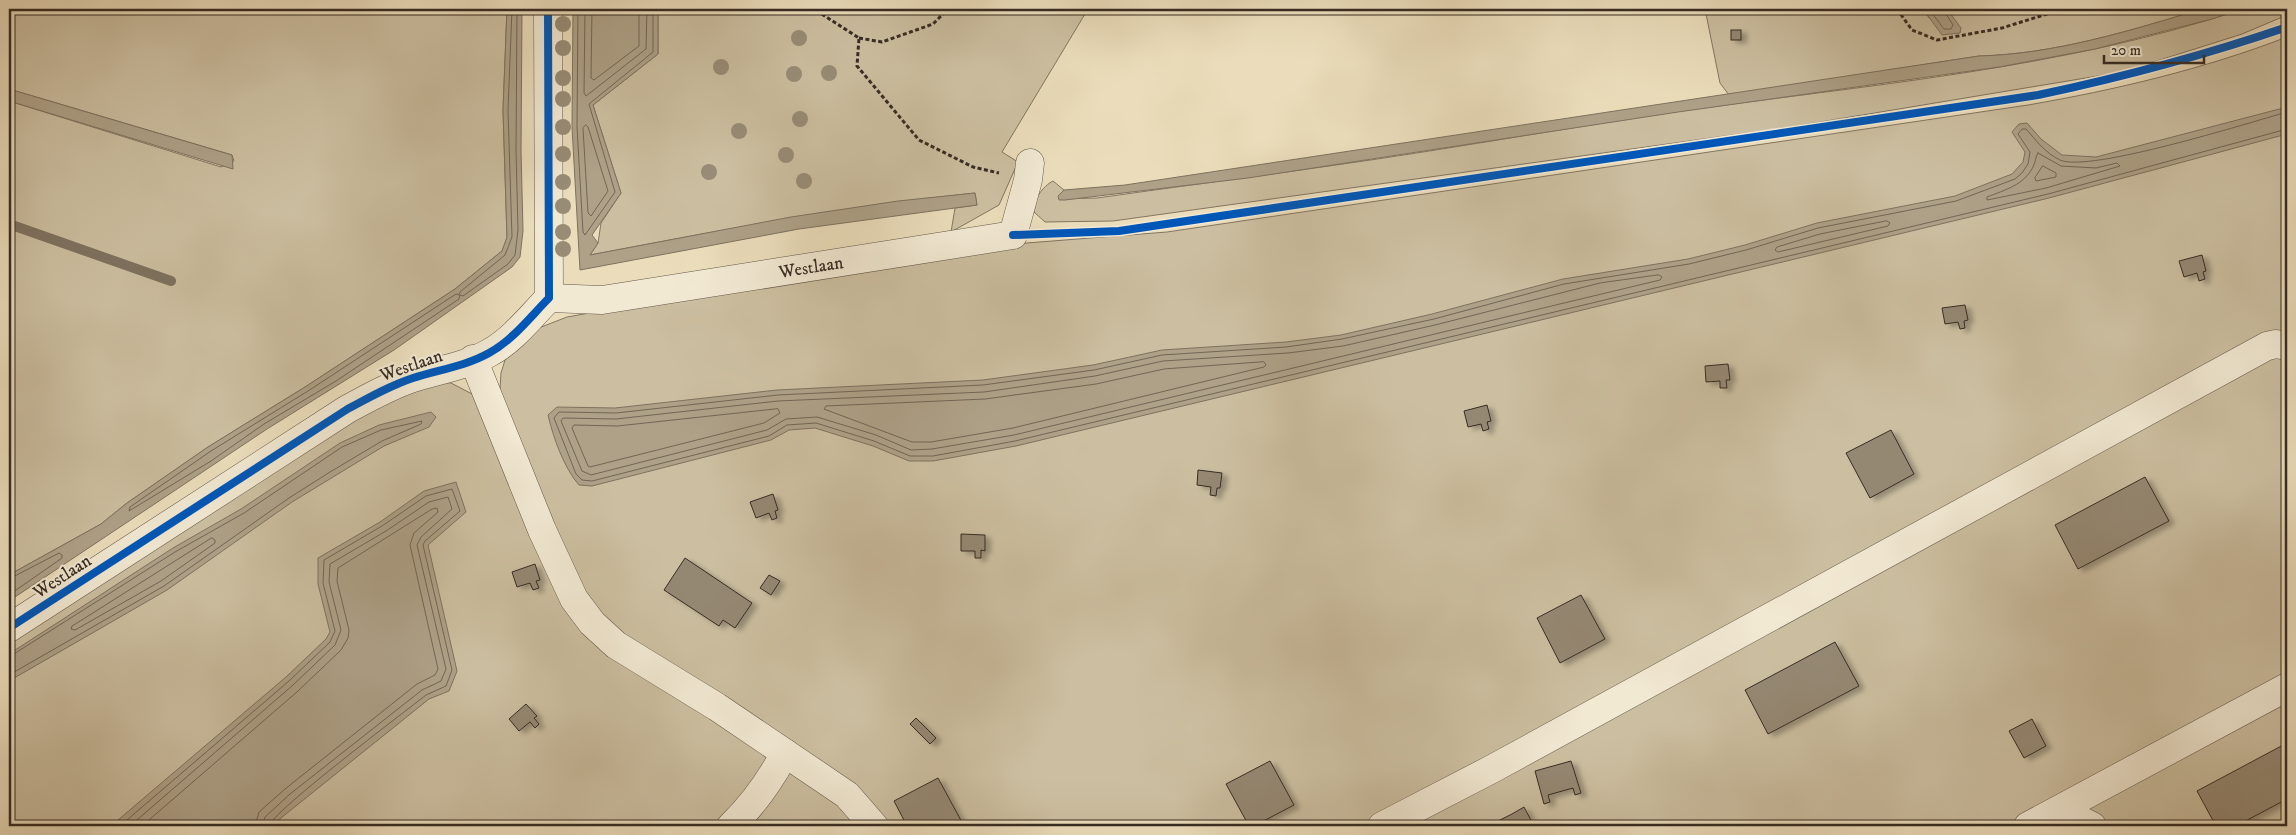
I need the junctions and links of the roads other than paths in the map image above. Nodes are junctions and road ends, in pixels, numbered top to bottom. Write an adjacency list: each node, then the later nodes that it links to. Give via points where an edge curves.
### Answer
1 (548, 9): 3 (street)
2 (1029, 172): 3 (street, Westlaan, via 1013,235 602,300)
3 (549, 298): 5 (street, Westlaan, via 506,342)
4 (2287, 346): 12 (street, via 2267,346)
5 (473, 360): 6 (street, Westlaan, via 383,390 346,410); 8 (street, via 542,530 574,599 592,623 616,645)
6 (9, 628)
7 (2287, 687): 9 (street)
8 (785, 753): 10 (street, via 750,808); 11 (street, via 848,795)
9 (2060, 810): 13 (street); 14 (street)
10 (731, 826)
11 (874, 826)
12 (1382, 826)
13 (2028, 826)
14 (2092, 826)

